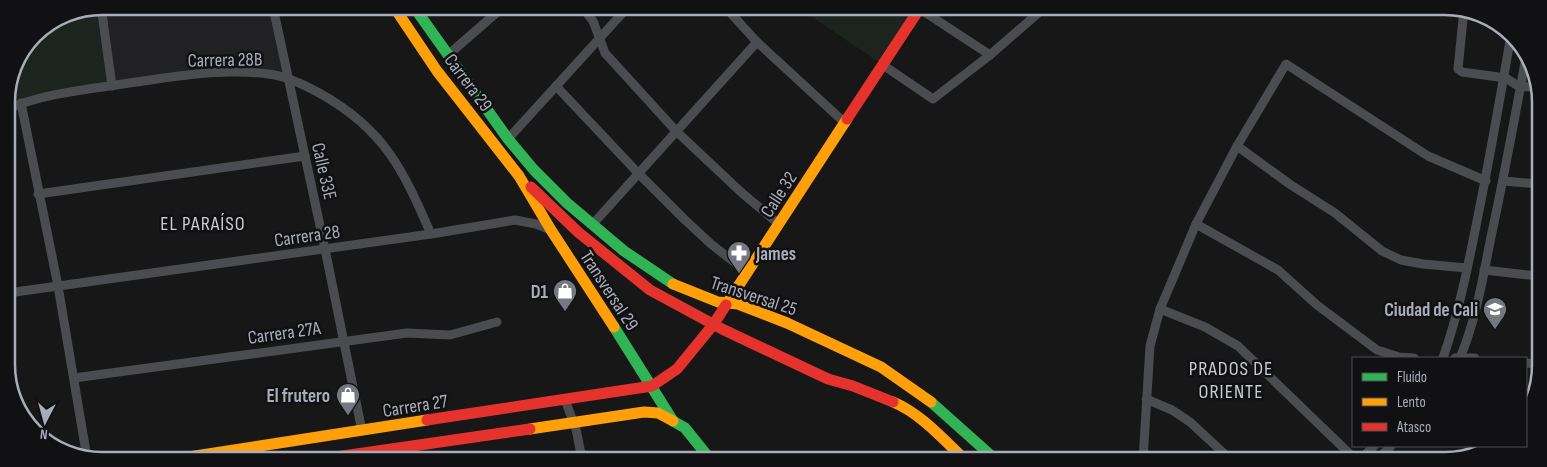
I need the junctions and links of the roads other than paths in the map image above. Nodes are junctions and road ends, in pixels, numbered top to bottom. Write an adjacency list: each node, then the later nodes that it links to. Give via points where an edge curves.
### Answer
1 (102, 15): 22 (street)
2 (275, 15): 21 (street, Calle 33E)
3 (399, 15): 35 (street, Carrera 29, via 437,71)
4 (420, 15): 16 (street, Carrera 29)
5 (494, 15): 16 (street)
6 (588, 15): 13 (street)
7 (622, 15): 13 (street)
8 (732, 15): 14 (street)
9 (915, 15): 18 (street, Calle 32)
10 (930, 15): 17 (street)
11 (1036, 15): 17 (street)
12 (1463, 17): 20 (street, via 1458,69)
13 (600, 39): 23 (street); 29 (street, via 605,53)
14 (757, 42): 28 (street); 29 (street)
15 (1509, 44): 20 (street)
16 (448, 55): 30 (street, Carrera 29)
17 (990, 55): 18 (street, via 933,99)
18 (883, 65): 28 (street, Calle 32)
19 (1524, 67): 24 (street)
20 (1504, 78): 24 (street); 36 (street)
21 (288, 79): 22 (street, Carrera 28B, via 240,72 195,74); 32 (street, Calle 33E); 44 (street, Carrera 28B, via 329,98 368,127 402,170)
22 (112, 86): 26 (street, Carrera 28B, via 55,94)
23 (556, 86): 30 (street); 34 (street)
24 (1520, 87): 25 (street); 37 (street)
25 (1530, 88)
26 (21, 103): 27 (street, Carrera 28B); 39 (street)
27 (15, 105)
28 (845, 123): 40 (street, Calle 32)
29 (676, 132): 34 (street); 40 (street)
30 (508, 139): 33 (street, Carrera 29)
31 (1237, 146): 36 (street, via 1286,64 1428,156); 41 (street); 46 (street, via 1291,186 1335,212 1382,251 1402,260)
32 (305, 156): 39 (street); 45 (street, Calle 33E)
33 (534, 170): 42 (street, Transversal 25)
34 (638, 173): 42 (street); 48 (street, via 711,244)
35 (520, 176): 43 (street, Transversal 29); 55 (street, Transversal 25, via 578,232 626,272 650,290)
36 (1486, 181): 46 (street)
37 (1503, 181): 38 (street); 47 (street)
38 (1532, 183)
39 (38, 194): 50 (street)
40 (779, 224): 48 (street, Calle 32)
41 (1196, 224): 53 (street); 57 (street, via 1278,270 1377,350)
42 (592, 225): 52 (street, Transversal 25, via 668,282 718,302)
43 (551, 230): 44 (street, Carrera 28, via 516,220); 61 (street, Transversal 29)
44 (431, 234): 45 (street, Carrera 28)
45 (326, 249): 50 (street, Carrera 28); 56 (street, Calle 33E)
46 (1468, 268): 58 (street)
47 (1484, 270): 49 (street); 59 (street, via 1473,321)
48 (748, 273): 52 (street, Calle 32)
49 (1532, 275)
50 (58, 286): 51 (street, Carrera 28); 60 (street)
51 (15, 292)
52 (728, 302): 55 (street, Calle 32); 74 (street, Transversal 25, via 812,334 881,367 936,406)
53 (1160, 309): 62 (street, via 1150,346); 77 (street, via 1205,327 1238,346)
54 (497, 322): 56 (street, Carrera 27A, via 450,335 406,332)
55 (713, 325): 61 (street, Calle 32, via 677,369); 73 (street, Transversal 25, via 828,379 903,406)
56 (344, 340): 60 (street, Carrera 27A); 66 (street, Calle 33E)
57 (1399, 357)
58 (1443, 357)
59 (1458, 357)
60 (74, 378): 67 (street)
61 (652, 386): 63 (street, Carrera 27); 64 (street, Transversal 29)
62 (1146, 399): 75 (street); 76 (street, via 1190,422)
63 (565, 400): 65 (street); 66 (street, Carrera 27)
64 (673, 422): 65 (street, via 658,413 644,412); 71 (street, Transversal 29); 72 (street, Transversal 29, via 685,428)
65 (574, 423): 69 (street); 70 (street)
66 (362, 431): 68 (street, Carrera 27)
67 (86, 450)
68 (222, 452)
69 (388, 452)
70 (580, 452)
71 (695, 452)
72 (704, 452)
73 (956, 452)
74 (987, 452)
75 (1143, 452)
76 (1222, 452)
77 (1348, 452)

